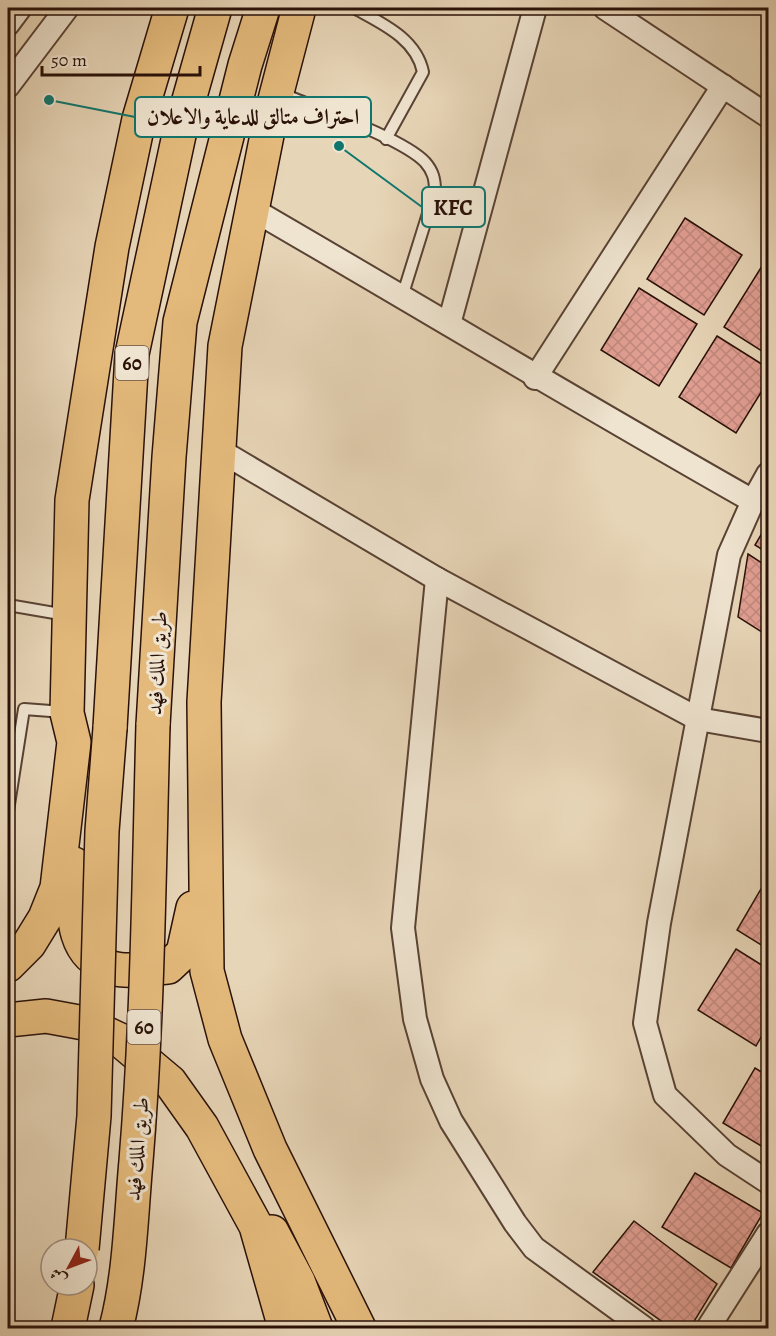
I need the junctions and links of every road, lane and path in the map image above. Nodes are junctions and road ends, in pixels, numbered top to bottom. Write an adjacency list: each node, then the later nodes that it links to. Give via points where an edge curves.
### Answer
1 (20, 8): 10 (street)
2 (67, 8): 11 (street)
3 (172, 8): 25 (main road, via 139,119 112,247 72,500)
4 (215, 8): 36 (main road, طريق الملك فهد / 60, bridge, via 179,135 132,354 102,831 94,1116)
5 (263, 8): 39 (main road, طريق الملك فهد / 60, bridge, via 180,322 153,725 143,1077)
6 (299, 8): 13 (main road)
7 (354, 8): 15 (lane, via 404,39 422,63 423,72)
8 (535, 8): 18 (street)
9 (604, 8): 12 (street)
10 (8, 24)
11 (8, 86)
12 (723, 86): 14 (street); 19 (street)
13 (277, 91): 15 (lane); 16 (main road)
14 (768, 116)
15 (386, 139): 17 (lane, via 424,161 435,176 435,191)
16 (252, 209): 17 (street); 20 (main road, via 225,346)
17 (402, 297): 18 (street)
18 (449, 324): 19 (street)
19 (535, 378): 22 (street)
20 (219, 450): 23 (street); 29 (main road, via 204,702)
21 (768, 474): 22 (street)
22 (753, 501): 26 (street, via 729,555)
23 (437, 579): 26 (street); 43 (street, via 403,928 415,1019 432,1079 451,1121 515,1223 534,1248)
24 (8, 605): 25 (lane)
25 (69, 615): 27 (main road)
26 (698, 719): 28 (street); 34 (street, via 659,923 645,1023 665,1095 727,1155)
27 (70, 727): 29 (main road, via 77,940 93,957 112,968 168,967 183,953 191,924); 30 (lane, via 24,708); 31 (main road, via 57,888 29,944)
28 (768, 731)
29 (206, 783): 42 (main road, via 207,970 225,1039 270,1149)
30 (8, 811)
31 (8, 965)
32 (8, 1020): 33 (main road, via 55,1018 84,1023 120,1040 170,1082)
33 (202, 1127): 40 (main road, via 256,1226); 41 (main road, via 253,1195 298,1281)
34 (768, 1182)
35 (768, 1234): 44 (street)
36 (83, 1237)
37 (75, 1297): 38 (main road)
38 (68, 1329)
39 (117, 1329)
40 (285, 1329)
41 (316, 1329)
42 (358, 1329)
43 (644, 1329)
44 (708, 1329)

